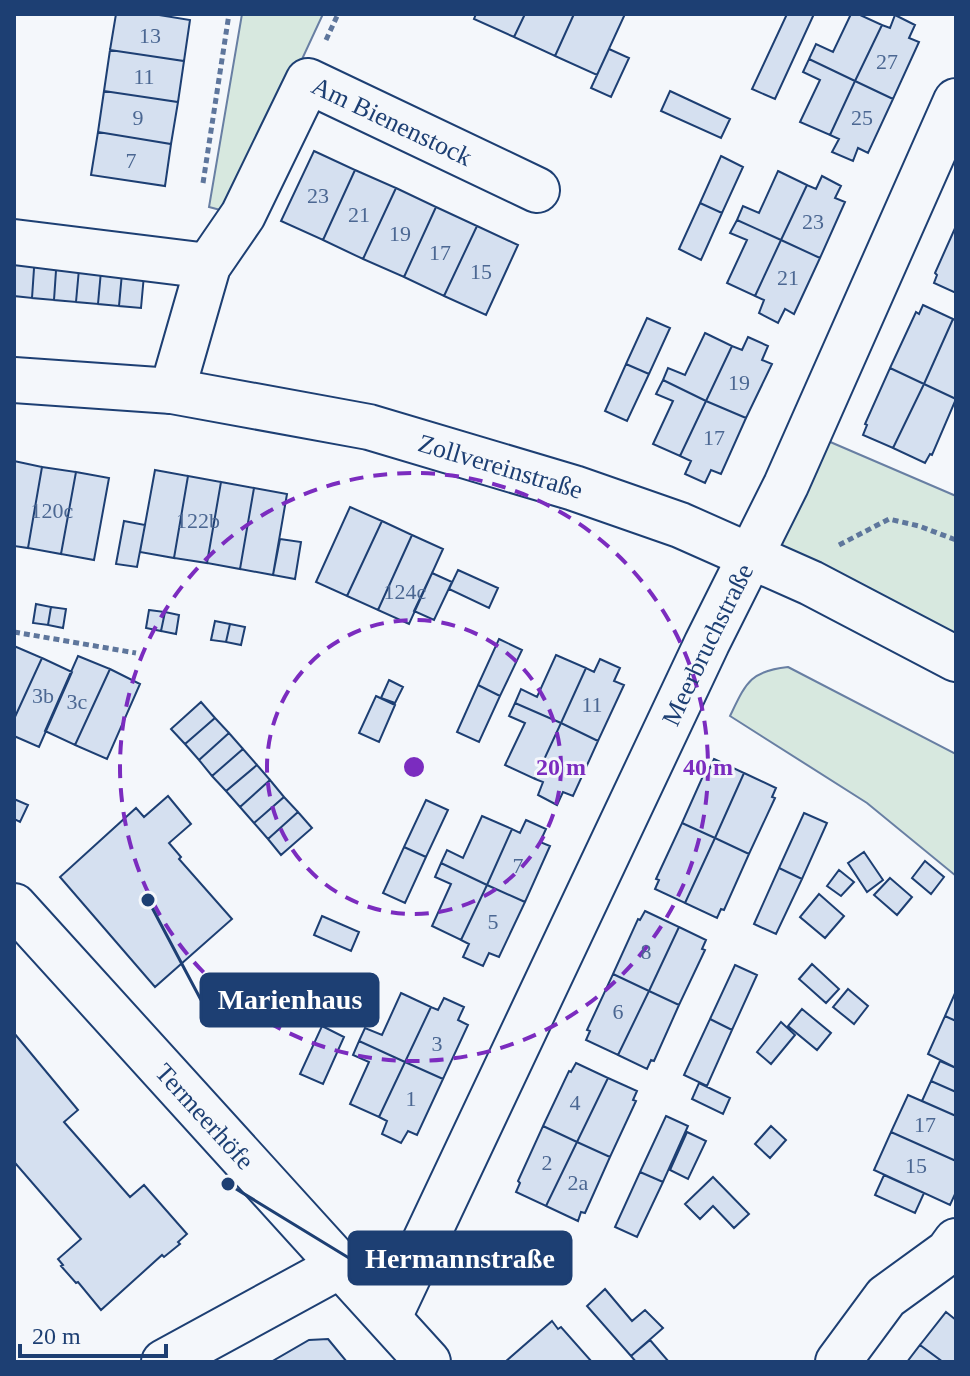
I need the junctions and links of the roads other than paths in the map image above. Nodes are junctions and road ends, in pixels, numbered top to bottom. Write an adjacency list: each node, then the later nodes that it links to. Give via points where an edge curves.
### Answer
1 (956, 101): 7 (street, Meerbruchstraße)
2 (537, 190): 4 (street, Am Bienenstock, via 308,81 243,215)
3 (14, 242): 4 (street)
4 (208, 266): 6 (street, Am Bienenstock)
5 (14, 380): 6 (street, Zollvereinstraße)
6 (172, 391): 7 (street, Zollvereinstraße, via 369,427 574,488)
7 (751, 555): 8 (street, Zollvereinstraße); 12 (street, Meerbruchstraße)
8 (956, 659)
9 (14, 906): 11 (street, Termeerhöfe)
10 (956, 1241): 15 (street, via 886,1297)
11 (340, 1266): 12 (street, Termeerhöfe); 13 (street)
12 (389, 1317): 14 (street, Termeerhöfe)
13 (164, 1362)
14 (428, 1362)
15 (838, 1362)

